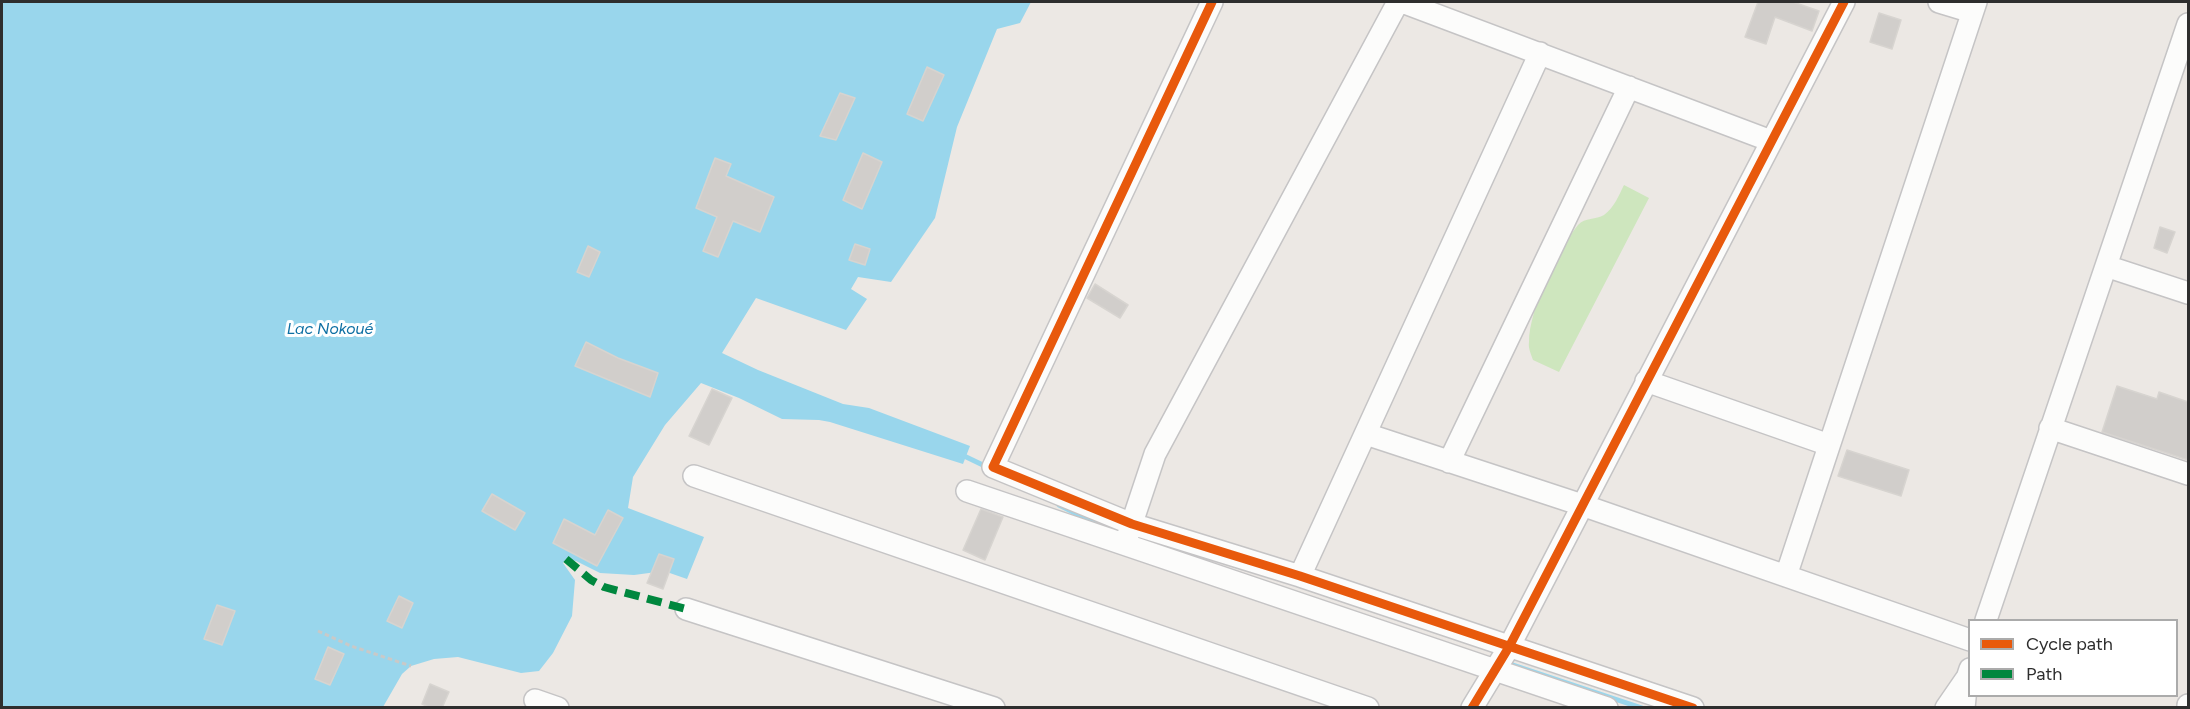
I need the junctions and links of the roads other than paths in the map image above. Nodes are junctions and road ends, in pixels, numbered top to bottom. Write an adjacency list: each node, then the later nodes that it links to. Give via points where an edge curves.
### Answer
1 (1212, 2): 21 (street, via 993,467)
2 (1400, 2): 7 (street); 21 (street, via 1155,454)
3 (1844, 2): 9 (street)
4 (1939, 2): 5 (street)
5 (1974, 7): 15 (street)
6 (2188, 24): 10 (street)
7 (1540, 52): 8 (street); 14 (street)
8 (1629, 87): 9 (street); 16 (street)
9 (1771, 141): 12 (street)
10 (2106, 266): 11 (street); 13 (street)
11 (2188, 293)
12 (1646, 381): 15 (street); 20 (street)
13 (2050, 428): 17 (street); 26 (street)
14 (1366, 434): 16 (street); 23 (street)
15 (1829, 445): 24 (street)
16 (1449, 462): 20 (street)
17 (2188, 474)
18 (694, 476): 34 (street)
19 (967, 491): 22 (street)
20 (1582, 505): 24 (street); 28 (street)
21 (1132, 524): 22 (street); 23 (street)
22 (1125, 544): 29 (street)
23 (1300, 576): 28 (street)
24 (1786, 576): 27 (street)
25 (686, 609): 33 (street)
26 (1987, 619)
27 (1968, 639)
28 (1509, 647): 29 (street); 37 (street)
29 (1497, 670): 35 (street); 36 (street)
30 (1968, 674): 38 (street); 39 (street)
31 (535, 700): 32 (street)
32 (558, 708)
33 (994, 708)
34 (1368, 708)
35 (1472, 708)
36 (1607, 708)
37 (1693, 708)
38 (1946, 708)
39 (1964, 708)

